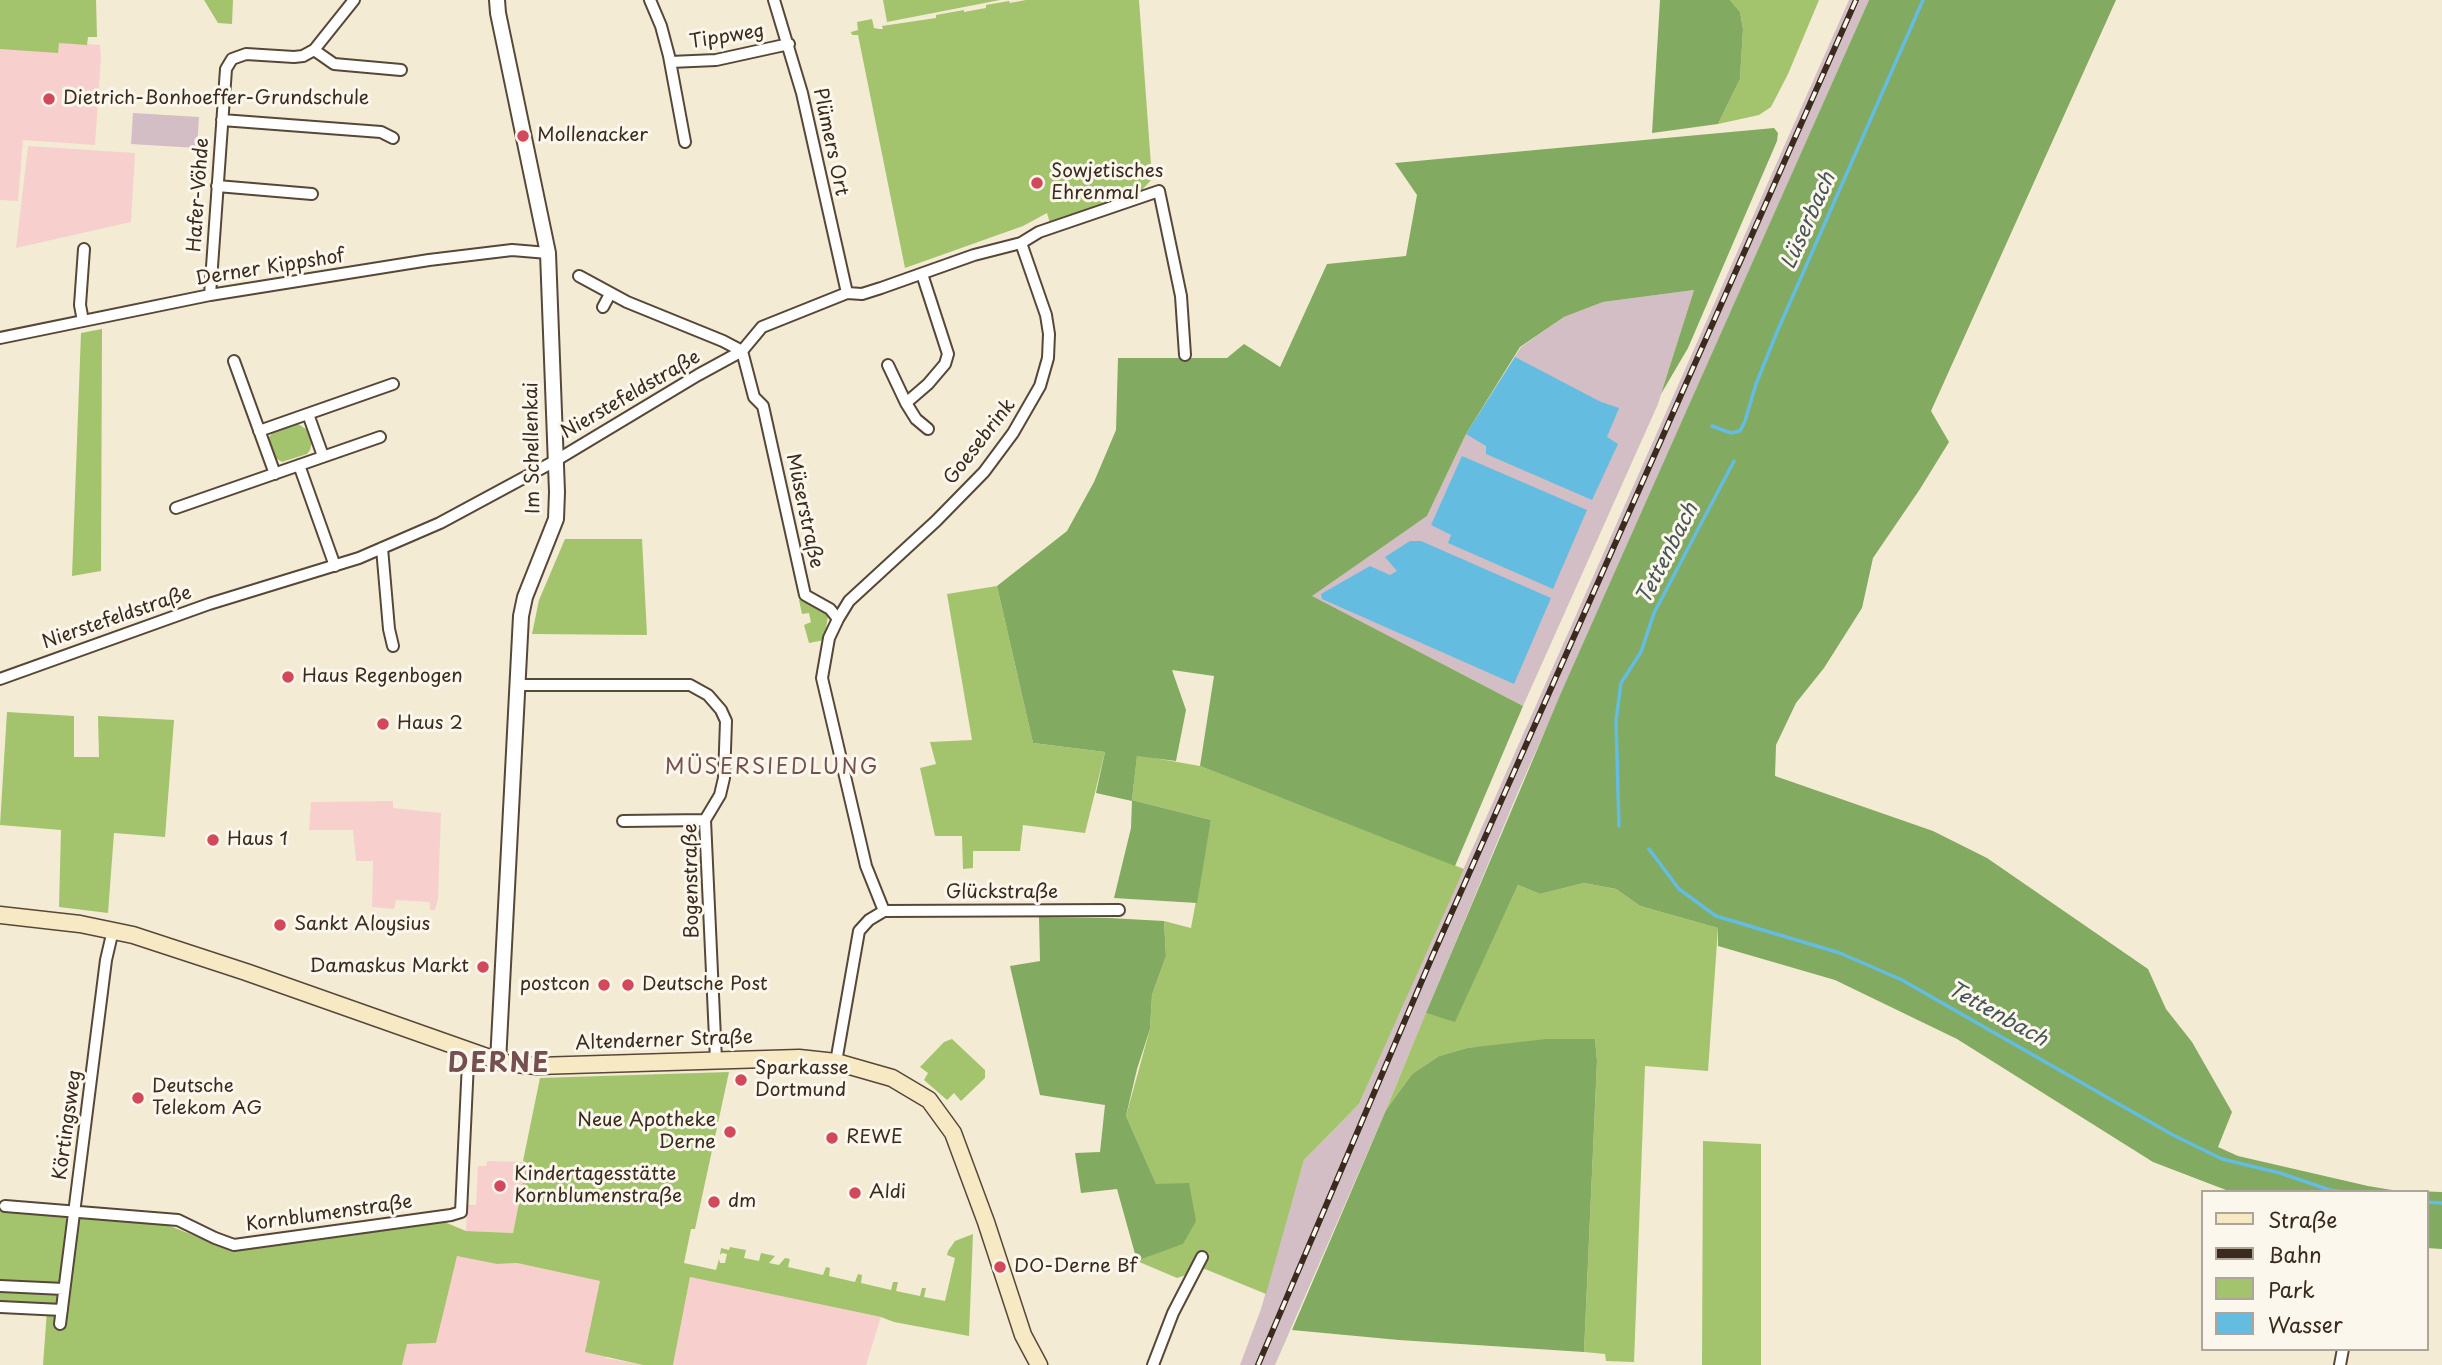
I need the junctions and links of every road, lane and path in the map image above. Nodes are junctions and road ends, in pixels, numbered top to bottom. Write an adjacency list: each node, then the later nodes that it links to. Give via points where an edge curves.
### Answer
1 (354, 0): 6 (street)
2 (497, 0): 16 (street, Im Schellenkai)
3 (650, 0): 7 (street, Tippweg)
4 (774, 0): 5 (street, Plümers Ort)
5 (789, 44): 7 (street, Tippweg, via 716,60); 19 (street, Plümers Ort)
6 (314, 50): 8 (street, via 334,64); 9 (street, Hafer-Vöhde, via 303,56 246,54 232,60 226,69)
7 (670, 62): 11 (street, Tippweg)
8 (401, 70)
9 (222, 120): 10 (street, via 382,132); 12 (street, Hafer-Vöhde)
10 (394, 138)
11 (685, 142)
12 (217, 186): 13 (street); 21 (street, Hafer-Vöhde)
13 (312, 194)
14 (1021, 243): 17 (street, Nierstefeldstraße); 26 (street, Nierstefeldstraße, via 1039,232 1159,191 1181,296); 42 (street, Goesebrink, via 1049,334 1040,386 984,472 849,601)
15 (84, 249): 23 (street)
16 (548, 253): 21 (street, Derner Kippshof, via 484,253); 36 (street, Im Schellenkai)
17 (922, 274): 19 (street, Nierstefeldstraße, via 862,294); 30 (street, via 948,354 928,384)
18 (579, 276): 20 (street)
19 (847, 293): 25 (street, Nierstefeldstraße, via 762,327)
20 (610, 294): 22 (street); 25 (street)
21 (209, 295): 23 (street, Derner Kippshof)
22 (603, 307)
23 (83, 321): 24 (street, Derner Kippshof)
24 (0, 338)
25 (742, 351): 36 (street, Nierstefeldstraße); 42 (street, Müserstraße, via 754,397 763,406 805,595)
26 (1185, 355)
27 (234, 361): 33 (street)
28 (888, 366): 30 (street)
29 (393, 384): 31 (street)
30 (906, 403): 32 (street)
31 (308, 414): 33 (street); 35 (street)
32 (928, 429)
33 (260, 431): 38 (street)
34 (380, 437): 35 (street)
35 (323, 456): 37 (street)
36 (555, 460): 40 (street, Nierstefeldstraße, via 440,523); 45 (street, Im Schellenkai, via 556,519 520,616)
37 (299, 465): 38 (street); 41 (street)
38 (275, 474): 39 (street)
39 (176, 508)
40 (382, 548): 41 (street, Nierstefeldstraße); 43 (street)
41 (335, 566): 44 (street, Nierstefeldstraße, via 209,604)
42 (838, 619): 49 (street, via 829,638 822,678 866,866)
43 (393, 646)
44 (0, 679)
45 (517, 685): 46 (street, Bogenstraße, via 690,685 708,695 726,722 724,778); 54 (street, Im Schellenkai)
46 (705, 820): 47 (street); 53 (street, Bogenstraße)
47 (623, 821)
48 (1119, 910): 49 (street, Glückstraße)
49 (884, 911): 55 (street, via 859,931)
50 (0, 915): 51 (main road, Altenderner Straße)
51 (113, 930): 52 (main road, Altenderner Straße); 57 (street, Körtingsweg)
52 (471, 1052): 54 (main road, Altenderner Straße); 57 (street, Kornblumenstraße, via 461,1212 234,1245 178,1220)
53 (716, 1060): 54 (main road, Altenderner Straße, via 537,1066); 55 (main road, Altenderner Straße)
54 (498, 1062)
55 (836, 1062): 64 (main road, Altenderner Straße, via 902,1083 929,1100 942,1115 986,1222 1023,1335)
56 (5, 1206): 57 (street, Kornblumenstraße)
57 (74, 1213): 60 (street, Körtingsweg)
58 (1202, 1257): 65 (street)
59 (0, 1286): 60 (street)
60 (64, 1289): 62 (street, Körtingsweg)
61 (0, 1307): 62 (street)
62 (62, 1310): 63 (street, Körtingsweg)
63 (60, 1324)
64 (1039, 1365)
65 (1153, 1365)

